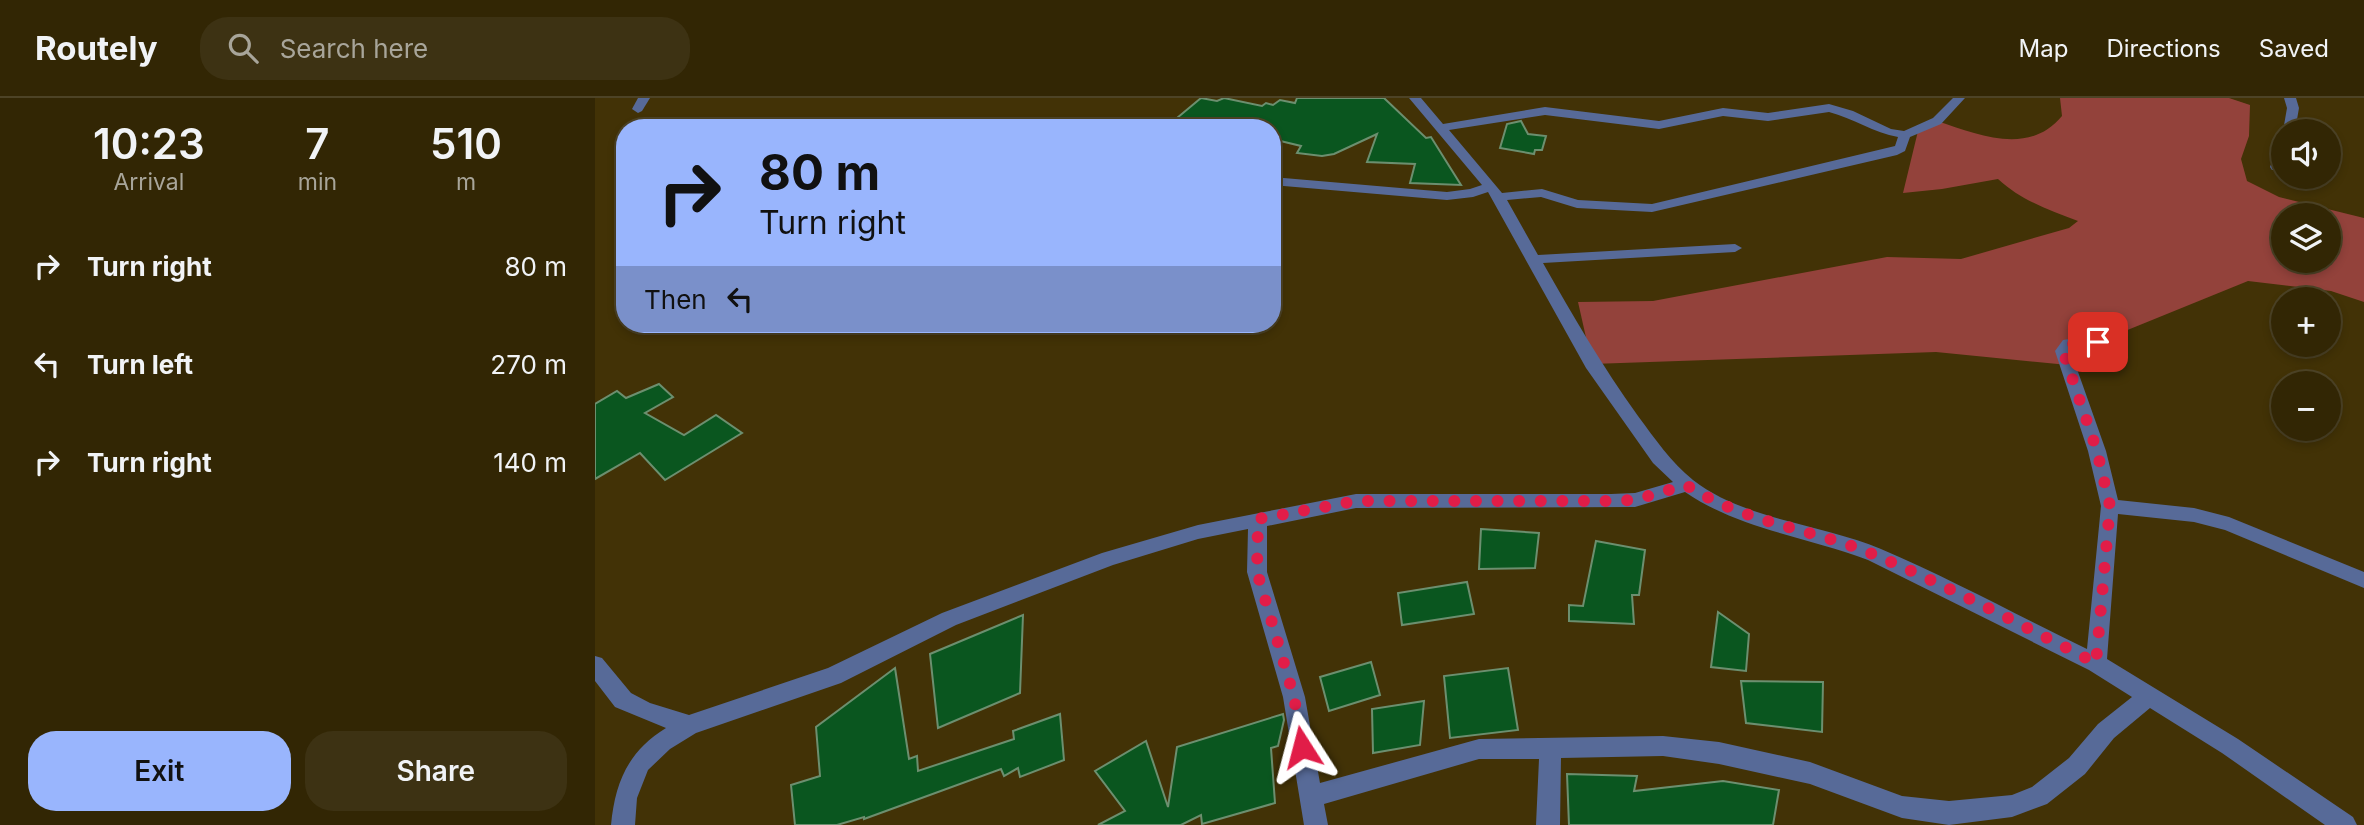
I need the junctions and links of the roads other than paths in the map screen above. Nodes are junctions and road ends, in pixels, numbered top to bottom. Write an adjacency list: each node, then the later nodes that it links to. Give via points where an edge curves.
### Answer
1 (1415, 98): 7 (street)
2 (1553, 98): 5 (street)
3 (1959, 98): 8 (street, via 1937,121)
4 (2290, 98): 6 (street)
5 (1545, 111): 7 (street); 8 (street, via 1658,125 1735,111 1768,117 1829,108)
6 (2292, 119)
7 (1440, 128): 10 (street)
8 (1905, 135): 10 (street, via 1901,148 1893,152 1652,208 1577,204 1542,193)
9 (1281, 182): 10 (street, via 1447,196)
10 (1495, 192): 12 (street)
11 (1735, 248): 12 (street)
12 (1535, 259): 14 (street, via 1592,363 1659,457)
13 (2098, 342): 15 (street, via 2069,344 2063,351 2097,451)
14 (1686, 485): 16 (street, via 1635,500 1356,501); 18 (street, via 1742,514 1875,555)
15 (2110, 506): 17 (street, via 2194,515 2229,524); 18 (street)
16 (1258, 519): 21 (street, via 1109,558 949,619 834,676); 23 (street, via 1257,572 1294,697)
17 (2364, 580)
18 (2096, 663): 20 (street)
19 (595, 664): 21 (street, via 623,700)
20 (2149, 696): 22 (street, via 2039,796 2012,806 1949,813 1902,807 1810,773 1719,753 1663,746); 27 (street)
21 (689, 725): 24 (street, via 640,763 625,798)
22 (1550, 747): 23 (street, via 1479,749); 26 (street)
23 (1310, 797): 25 (street)
24 (621, 824)
25 (1316, 825)
26 (1548, 825)
27 (2345, 825)

